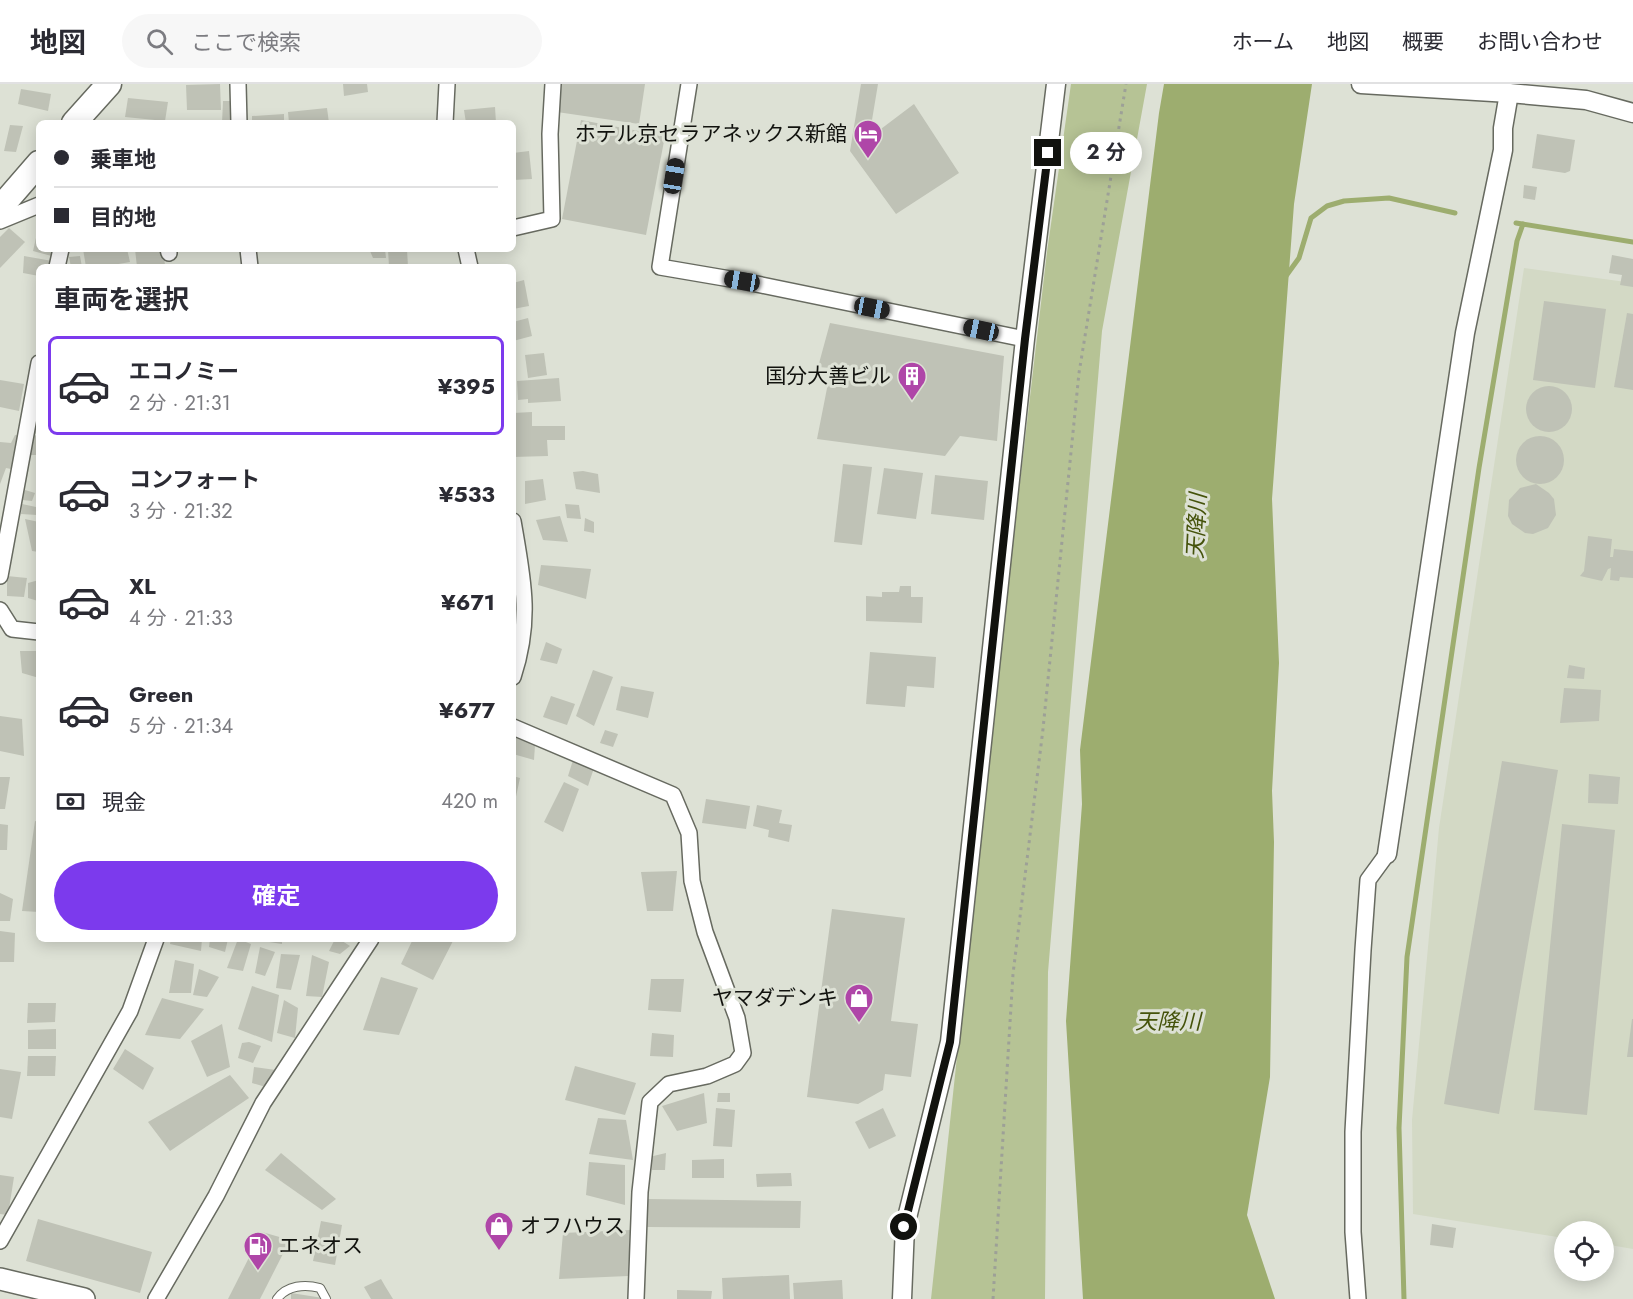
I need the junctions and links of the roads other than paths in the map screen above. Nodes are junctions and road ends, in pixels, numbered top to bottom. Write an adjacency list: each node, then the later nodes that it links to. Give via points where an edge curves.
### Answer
1 (238, 84): 12 (street)
2 (447, 84): 13 (street)
3 (553, 84): 18 (street, via 552,219)
4 (689, 84): 19 (street, via 660,267)
5 (1056, 84): 19 (street)
6 (1361, 84): 8 (street)
7 (103, 87): 10 (highway); 11 (street)
8 (1510, 88): 9 (street, via 1586,100); 27 (street, via 1503,150 1463,344)
9 (1633, 113)
10 (76, 120)
11 (94, 120)
12 (239, 120)
13 (445, 120)
14 (36, 166): 16 (highway)
15 (36, 206): 17 (street)
16 (0, 208)
17 (0, 221)
18 (516, 227)
19 (1025, 339): 37 (street, via 950,1042 904,1227)
20 (36, 379): 22 (street)
21 (516, 537): 25 (street, via 524,581 525,626)
22 (0, 576)
23 (0, 610): 24 (street, via 12,629)
24 (36, 632)
25 (516, 668)
26 (516, 729): 36 (street, via 673,795 689,833 692,881 705,932 741,1032 743,1053 735,1064 708,1076 669,1084 650,1102 640,1192)
27 (1387, 854): 38 (street, via 1368,880 1364,939 1353,1132)
28 (155, 942): 30 (street, via 130,1011)
29 (369, 942): 33 (street, via 263,1103 216,1196)
30 (0, 1241)
31 (0, 1279): 32 (main road)
32 (84, 1299)
33 (156, 1299)
34 (277, 1299): 35 (lane, via 282,1292 305,1285 320,1288)
35 (326, 1299)
36 (636, 1299)
37 (902, 1299)
38 (1358, 1299)

